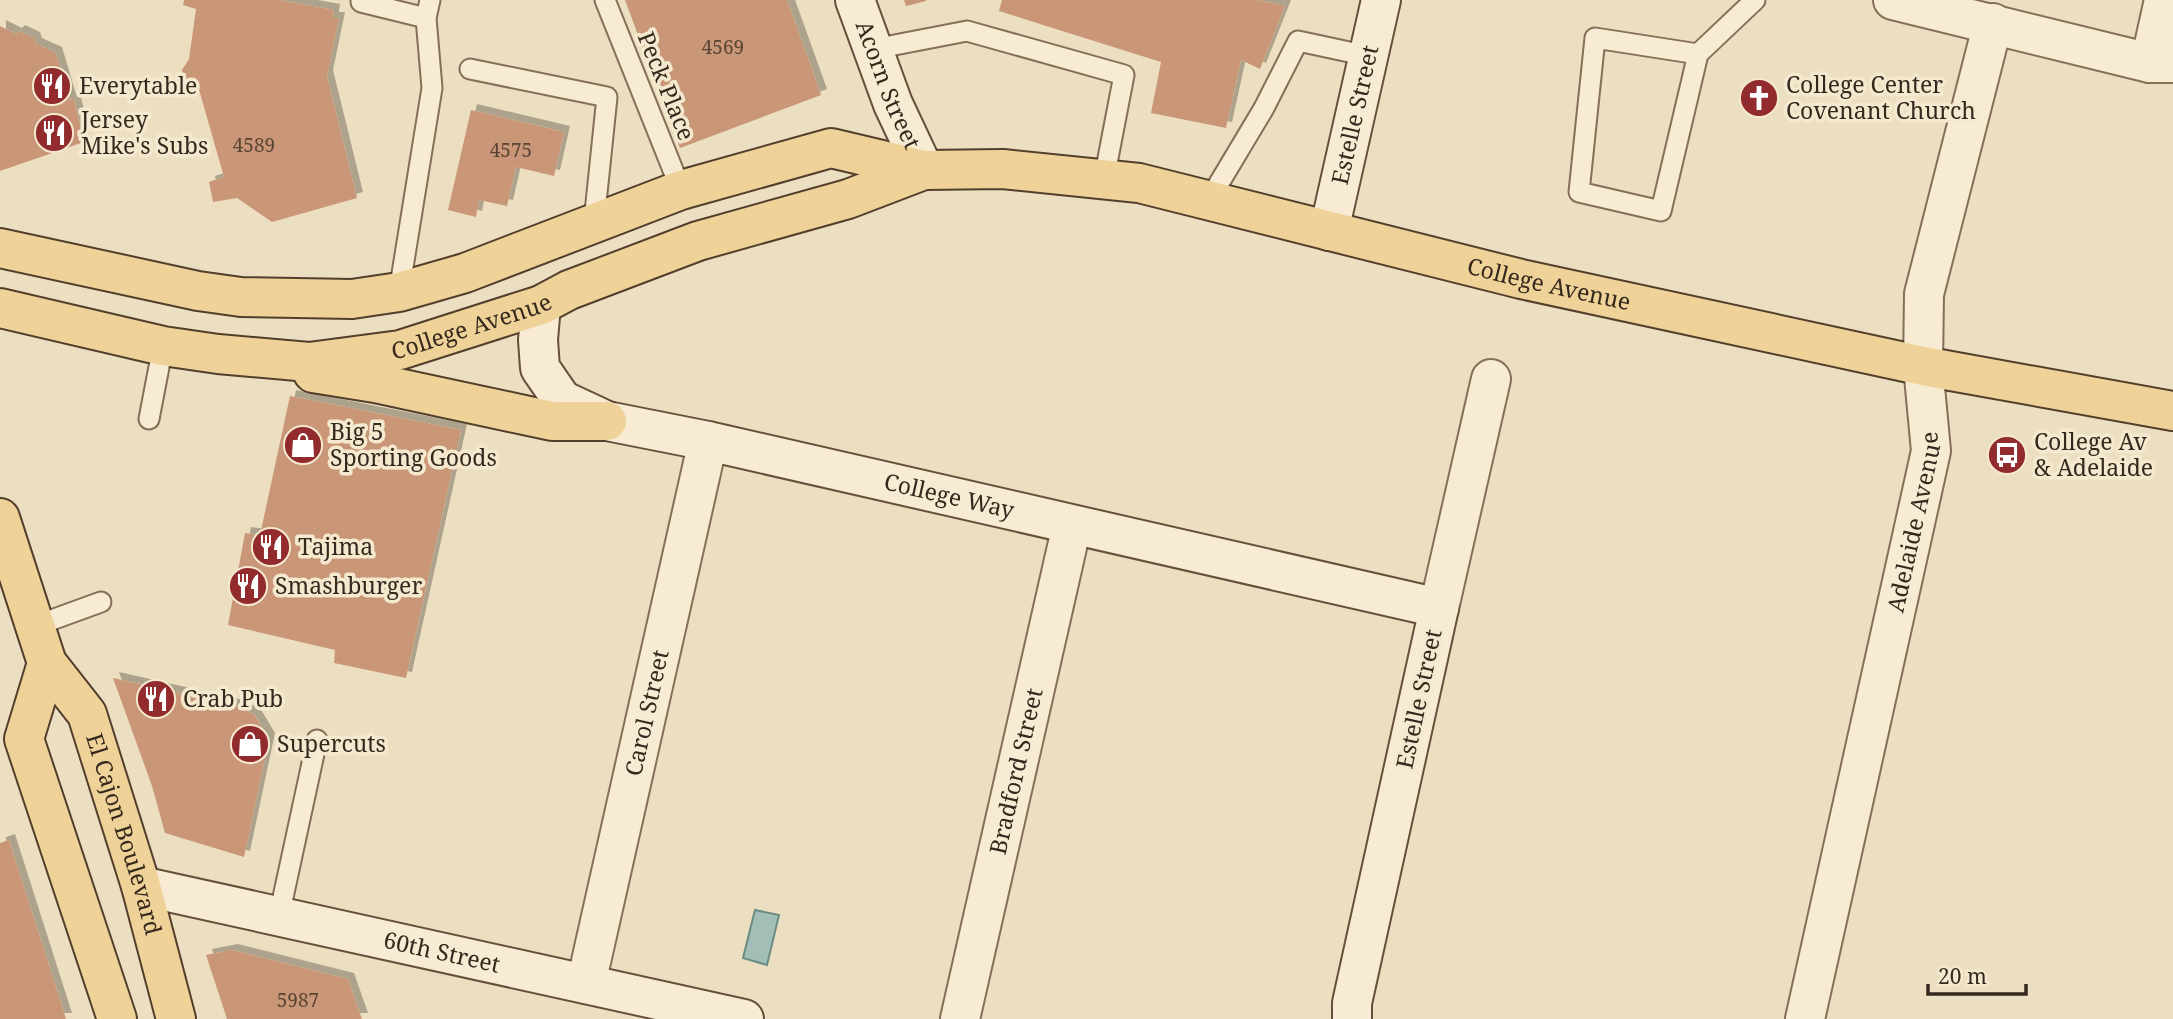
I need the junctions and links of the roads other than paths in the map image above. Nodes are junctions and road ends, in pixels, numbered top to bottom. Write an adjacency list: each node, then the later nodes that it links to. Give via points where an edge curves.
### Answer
1 (361, 0): 8 (lane)
2 (605, 0): 17 (lane, Peck Place)
3 (855, 0): 10 (street, Acorn Street)
4 (1381, 0): 12 (street, Estelle Street)
5 (1755, 0): 11 (lane)
6 (1894, 0): 9 (street)
7 (2164, 0): 13 (street)
8 (428, 9): 22 (lane, via 432,88)
9 (1993, 23): 13 (street); 27 (street, Adelaide Avenue, via 1924,294)
10 (874, 49): 15 (street, Acorn Street); 16 (lane, via 967,31 1124,75)
11 (1698, 54): 11 (lane, via 1595,38 1579,192 1661,211)
12 (1368, 56): 18 (lane, via 1298,41); 20 (street, Estelle Street)
13 (2161, 63)
14 (470, 69): 19 (lane, via 607,96)
15 (924, 170): 16 (main road, College Avenue, via 1003,169); 17 (main road, College Avenue, via 831,148); 23 (main road, College Avenue, via 848,199 698,241)
16 (1104, 179): 18 (main road, College Avenue)
17 (681, 190): 19 (main road, College Avenue)
18 (1209, 200): 20 (main road, College Avenue)
19 (594, 222): 22 (main road, College Avenue, via 465,273)
20 (1329, 231): 27 (main road, College Avenue)
21 (0, 248): 22 (main road, College Avenue, via 241,297 352,299)
22 (399, 292)
23 (541, 305): 26 (main road, College Avenue, via 400,349 309,362); 31 (street, College Way, via 540,368 562,401)
24 (0, 307): 25 (main road, College Avenue)
25 (163, 346): 26 (main road, College Avenue); 30 (lane)
26 (218, 354): 31 (main road, via 552,421)
27 (1923, 366): 29 (main road, College Avenue); 49 (street, Adelaide Avenue, via 1931,450)
28 (1492, 379): 36 (street, Estelle Street)
29 (2173, 411)
30 (149, 419)
31 (607, 421): 32 (street, College Way)
32 (708, 441): 34 (street, College Way); 42 (street, Carol Street)
33 (0, 518): 37 (main road, El Cajon Boulevard)
34 (1072, 524): 36 (street, College Way); 47 (street, Bradford Street)
35 (101, 601): 37 (lane)
36 (1440, 608): 48 (street, Estelle Street)
37 (36, 626): 38 (main road, El Cajon Boulevard)
38 (47, 663): 40 (main road, El Cajon Boulevard, via 87,714); 44 (main road, via 24,739)
39 (317, 740): 41 (lane)
40 (141, 886): 41 (street, 60th Street); 45 (main road, El Cajon Boulevard)
41 (279, 916): 42 (street, 60th Street)
42 (586, 984): 43 (street, 60th Street)
43 (636, 1007): 46 (street, 60th Street)
44 (117, 1019)
45 (176, 1019)
46 (744, 1019)
47 (960, 1019)
48 (1352, 1019)
49 (1805, 1019)

